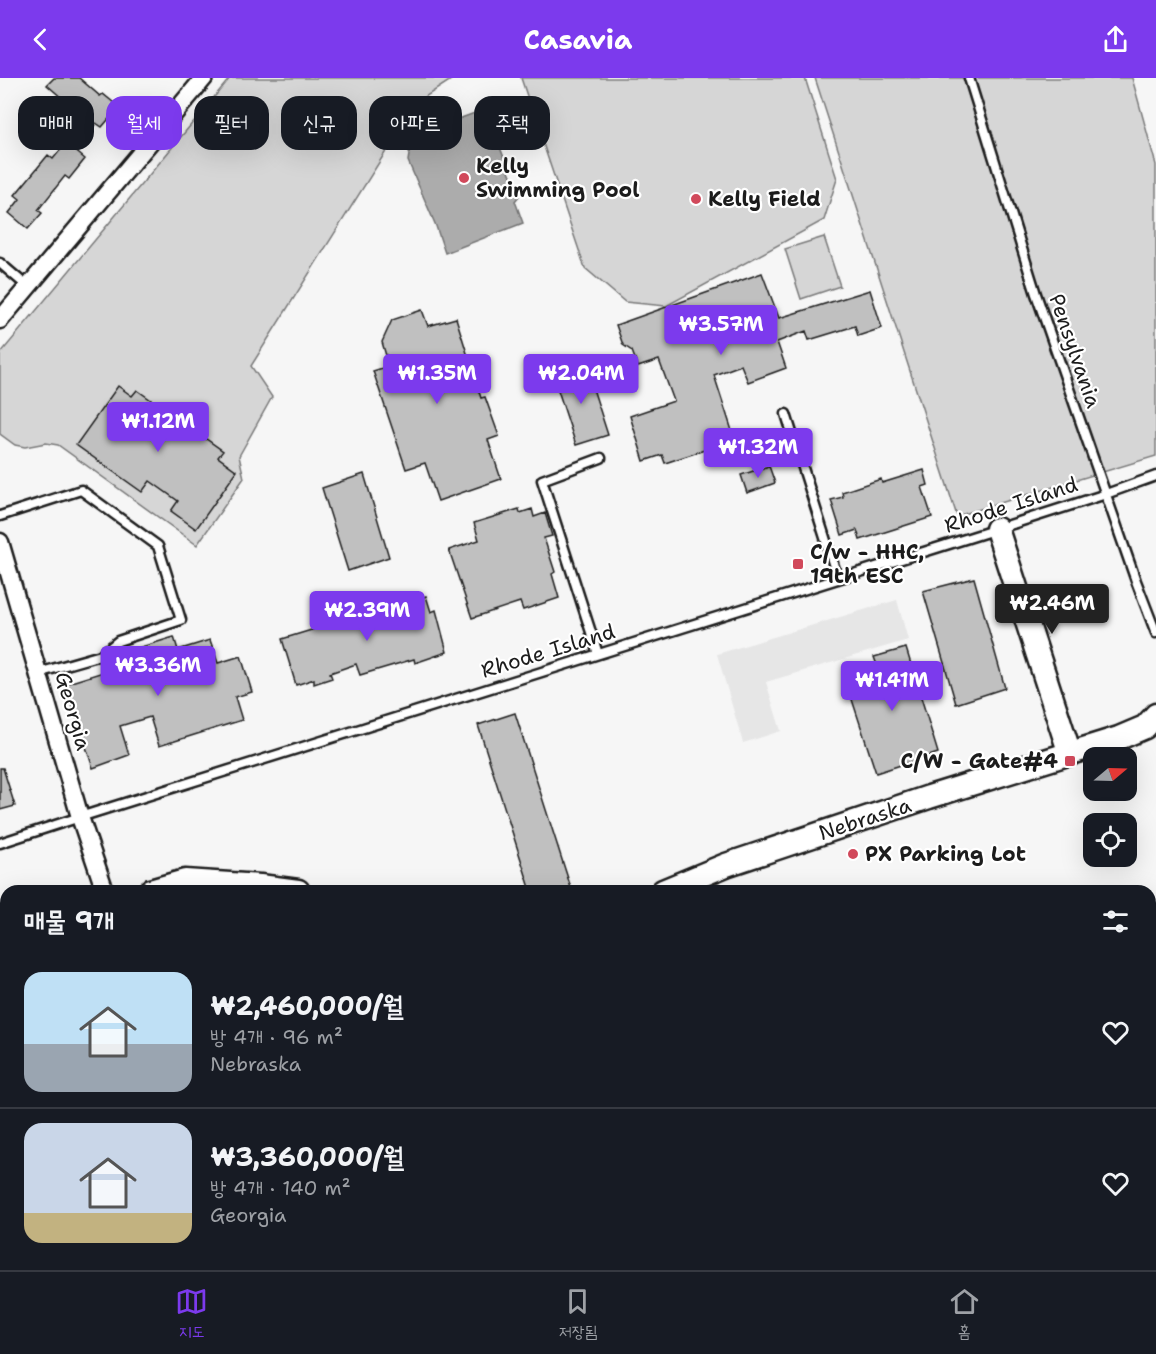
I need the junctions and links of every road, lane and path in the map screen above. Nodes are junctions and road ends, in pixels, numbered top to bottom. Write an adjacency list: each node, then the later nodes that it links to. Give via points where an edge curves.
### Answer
1 (204, 78): 4 (street)
2 (969, 78): 9 (lane, Pensylvania, via 1036,294)
3 (0, 263): 4 (lane)
4 (28, 287): 5 (street)
5 (0, 320)
6 (786, 414): 13 (lane)
7 (601, 459): 15 (lane, via 542,480)
8 (1156, 476): 9 (lane, Rhode Island)
9 (1106, 494): 11 (lane, Rhode Island); 14 (lane, Pensylvania)
10 (0, 516): 16 (lane, via 81,490 159,546 181,620 118,641 101,655)
11 (997, 529): 13 (lane, Rhode Island); 18 (street)
12 (0, 542): 16 (street, Georgia)
13 (838, 579): 15 (lane, Rhode Island)
14 (1156, 633)
15 (598, 654): 19 (lane, Rhode Island)
16 (38, 673): 19 (street, Georgia)
17 (1156, 715): 18 (street, Nebraska, via 1144,727)
18 (1070, 754): 24 (street, Nebraska, via 726,865)
19 (80, 817): 20 (lane, Rhode Island); 21 (street, Georgia)
20 (0, 843)
21 (103, 885)
22 (171, 885): 23 (street, via 185,881)
23 (245, 885)
24 (684, 885)

